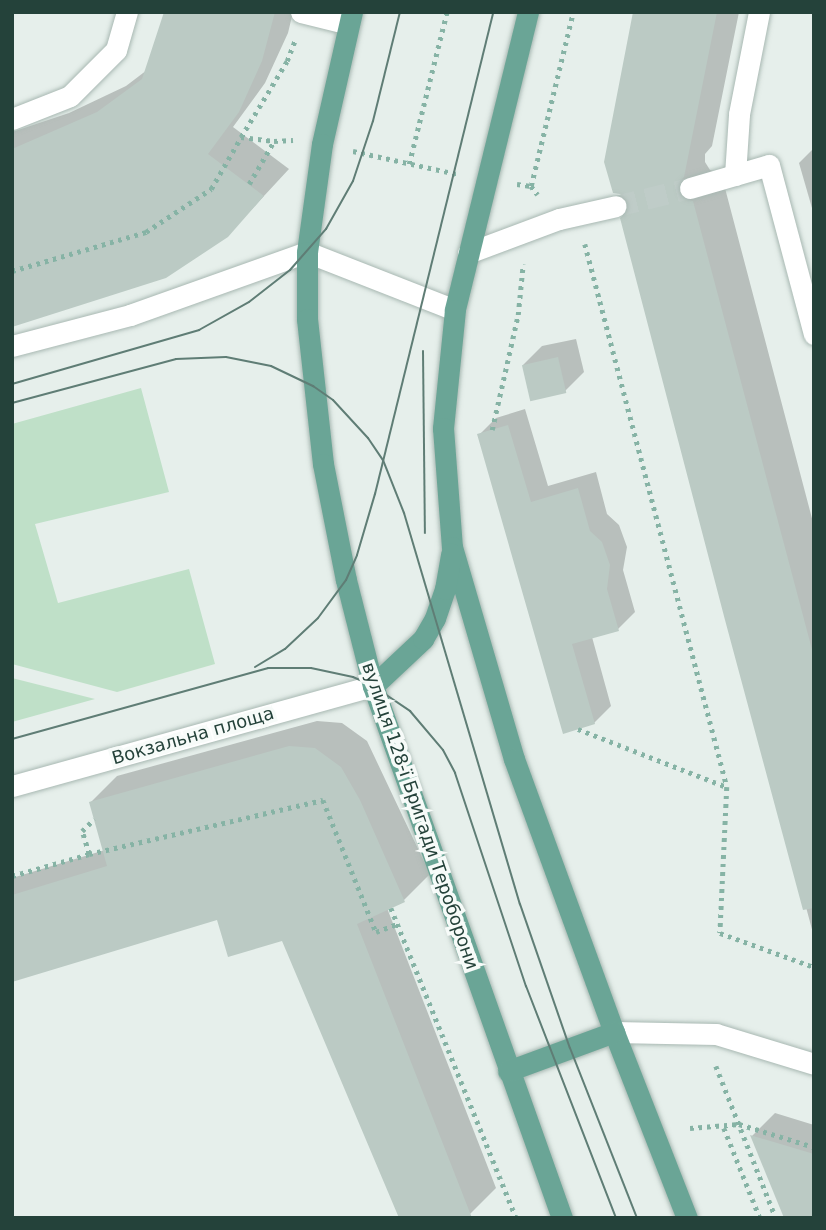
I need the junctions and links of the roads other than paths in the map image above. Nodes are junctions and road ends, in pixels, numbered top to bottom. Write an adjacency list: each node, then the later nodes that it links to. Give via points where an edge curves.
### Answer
1 (127, 12): 6 (street, via 116,50 70,96)
2 (527, 12): 11 (main road)
3 (759, 12): 7 (street, via 739,114)
4 (303, 13): 5 (street)
5 (350, 18): 10 (main road, вулиця 128-ї Бригади Тероборони, via 322,145)
6 (12, 119)
7 (735, 175): 8 (street); 13 (street, via 769,165)
8 (690, 188)
9 (616, 206): 11 (street, via 559,219)
10 (307, 252): 12 (street); 14 (street, via 130,315); 16 (main road, вулиця 128-ї Бригади Тероборони, via 307,319 323,464)
11 (467, 253): 12 (main road)
12 (455, 310): 15 (main road, via 443,428)
13 (814, 334)
14 (12, 346)
15 (452, 547): 16 (main road, via 435,618 423,639); 18 (main road, via 514,759)
16 (373, 686): 17 (street, Вокзальна площа); 20 (main road, вулиця 128-ї Бригади Тероборони)
17 (12, 786)
18 (614, 1032): 19 (street, via 716,1034); 20 (main road); 22 (main road)
19 (814, 1064)
20 (508, 1072): 21 (main road, вулиця 128-ї Бригади Тероборони)
21 (562, 1218)
22 (687, 1218)

